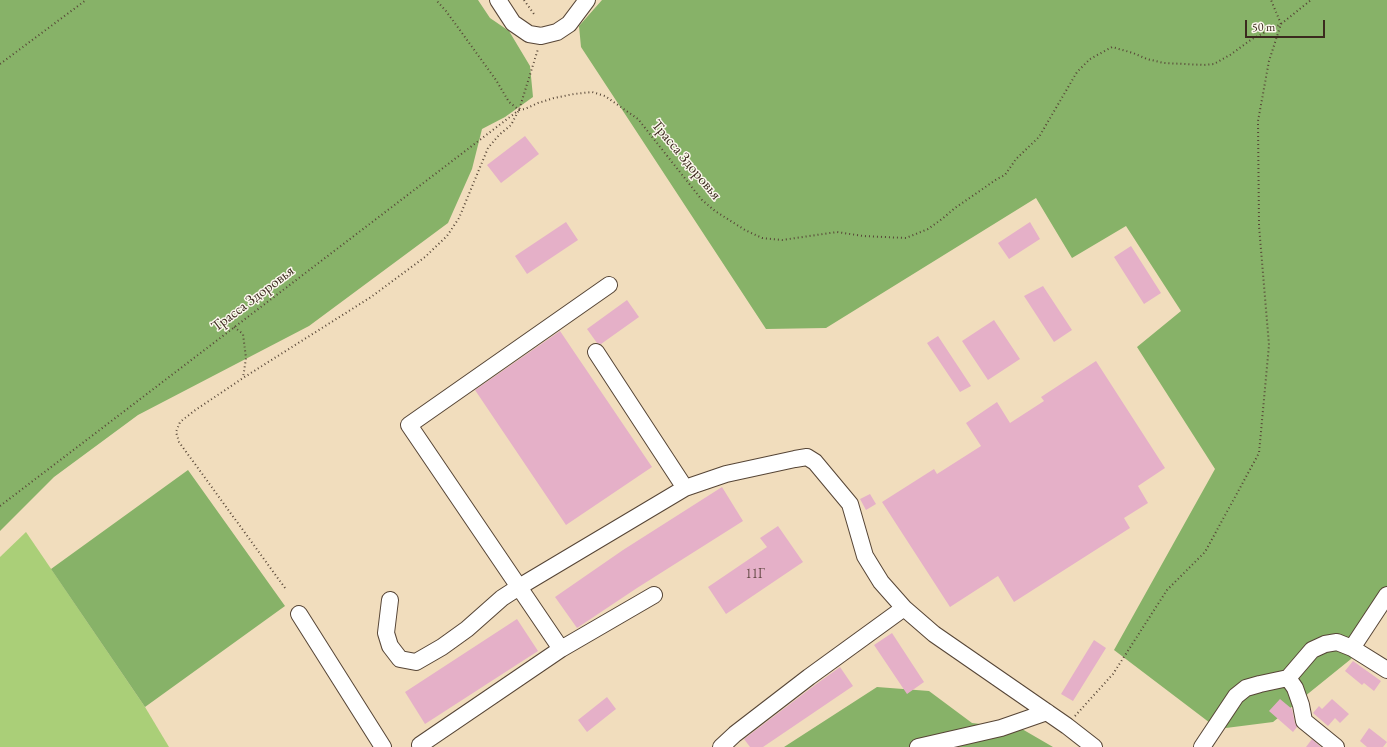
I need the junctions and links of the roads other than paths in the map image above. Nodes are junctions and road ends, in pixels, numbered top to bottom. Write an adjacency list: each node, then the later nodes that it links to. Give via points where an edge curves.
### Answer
1 (498, 0): 2 (street, via 513,23 529,34 542,36 570,24)
2 (587, 0)
3 (609, 285): 6 (street, via 409,425)
4 (596, 352): 5 (street)
5 (685, 488): 6 (street); 10 (street, via 726,474 807,457 815,462 850,504 865,556 881,582)
6 (519, 587): 9 (street, via 442,648 416,662 400,659 390,646 386,633); 13 (street)
7 (654, 595): 13 (street)
8 (1387, 596): 12 (street)
9 (390, 600)
10 (904, 608): 16 (street, via 934,634); 19 (street, via 803,682)
11 (299, 614): 18 (street)
12 (1352, 648): 14 (street); 15 (street, via 1337,642 1312,650)
13 (561, 649): 17 (street)
14 (1387, 670)
15 (1288, 678): 22 (street, via 1246,688 1236,696); 23 (street, via 1295,688 1304,721)
16 (1047, 712): 20 (street, via 1001,728); 21 (street)
17 (420, 745)
18 (383, 747)
19 (721, 747)
20 (918, 747)
21 (1094, 747)
22 (1202, 747)
23 (1336, 747)

